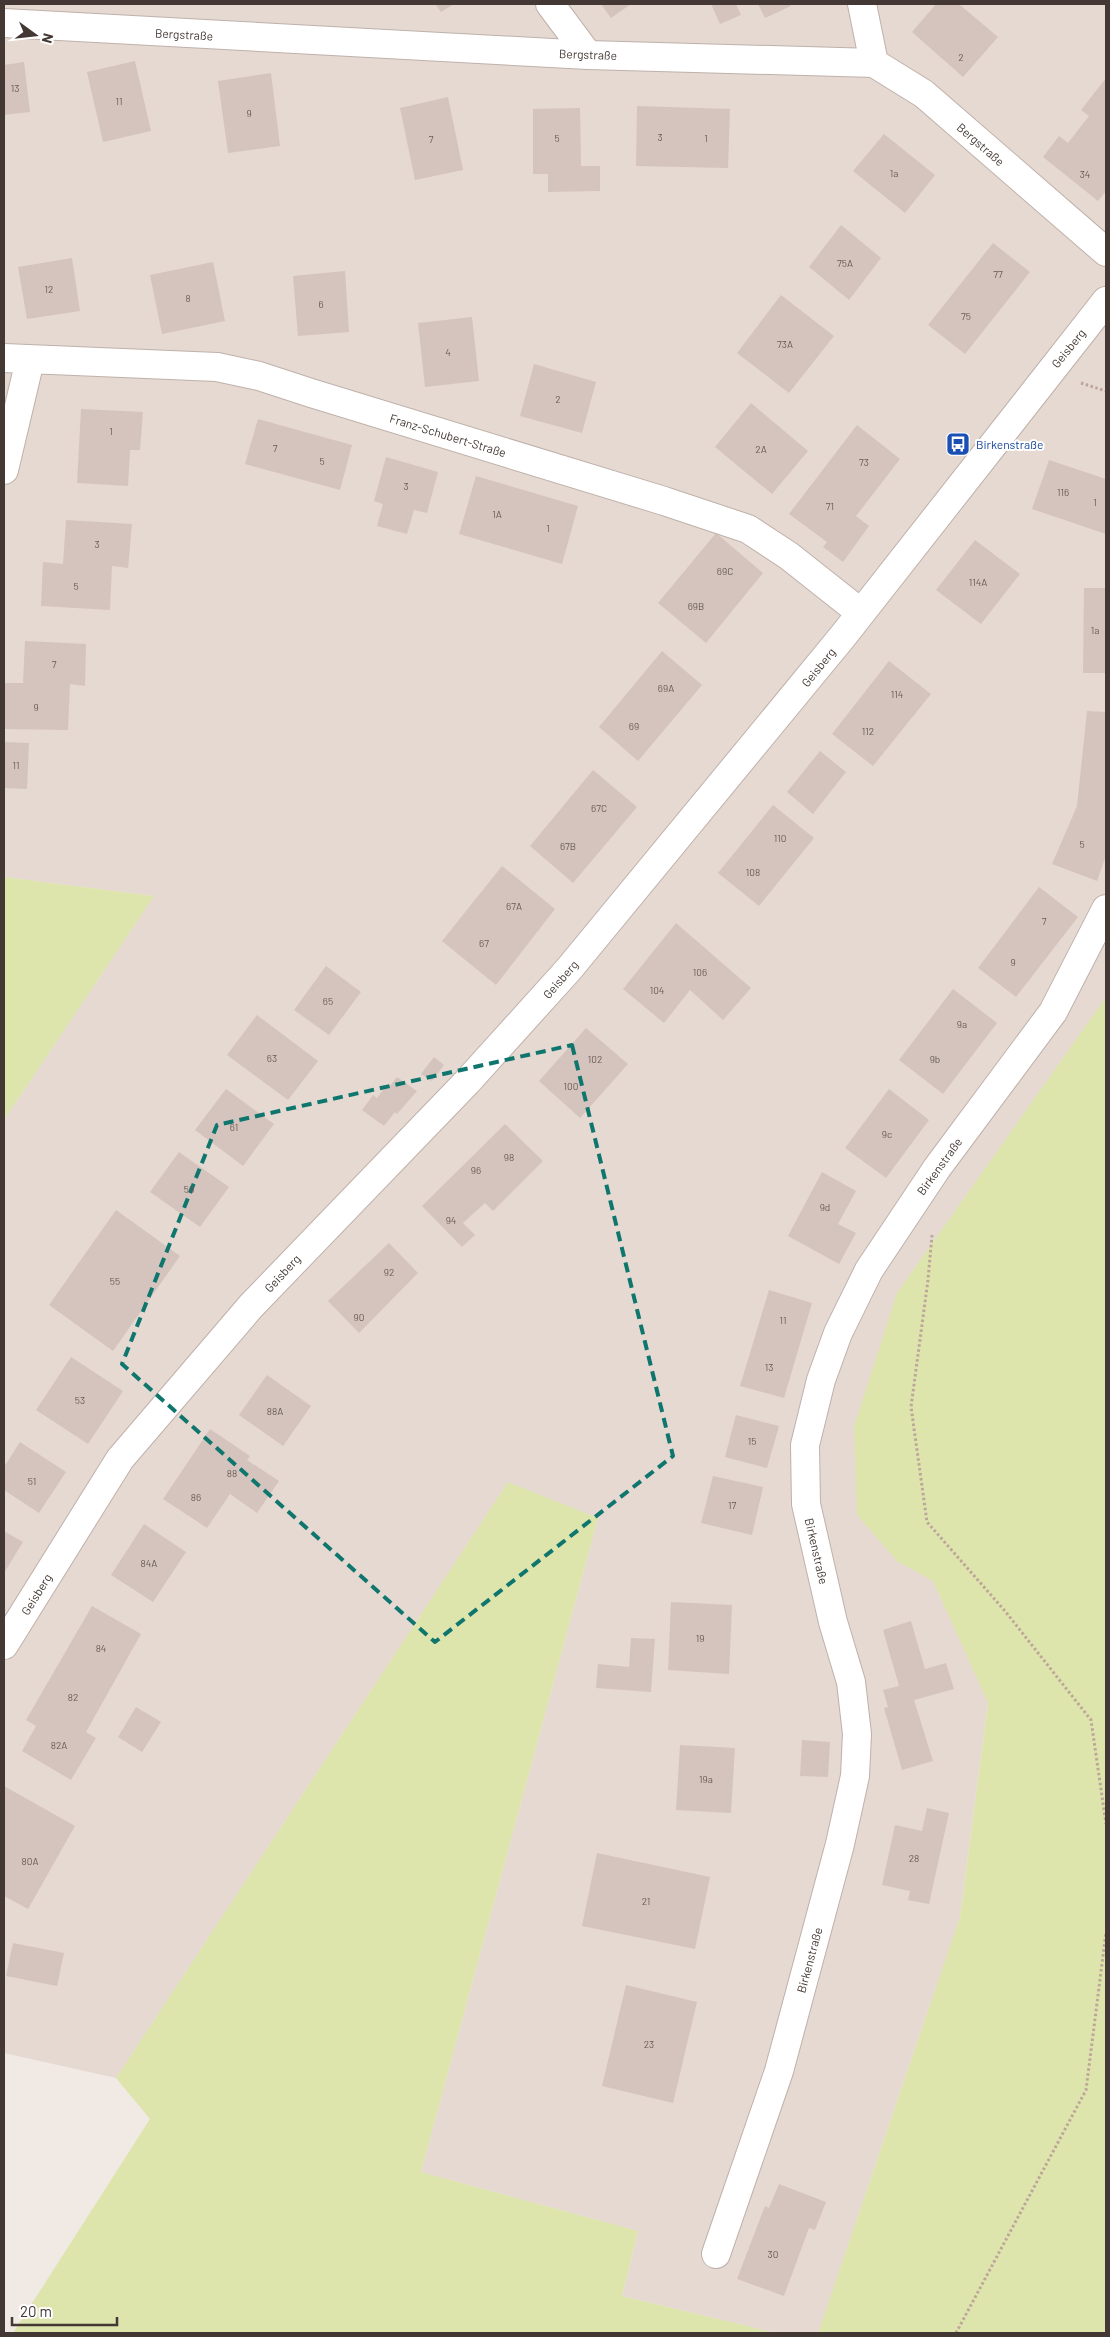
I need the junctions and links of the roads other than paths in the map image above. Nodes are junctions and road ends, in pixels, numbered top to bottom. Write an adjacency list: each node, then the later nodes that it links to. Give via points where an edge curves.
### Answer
1 (550, 4): 4 (street)
2 (862, 4): 5 (street)
3 (4, 23): 4 (street, Bergstraße)
4 (588, 55): 5 (street, Bergstraße)
5 (874, 64): 6 (street, Bergstraße, via 924,94)
6 (1106, 252)
7 (1106, 301): 10 (street, Geisberg)
8 (17, 359): 9 (street); 10 (street, Franz-Schubert-Straße, via 218,367 260,376 748,529 789,556)
9 (4, 470)
10 (861, 613): 12 (street, Geisberg, via 569,970 467,1082 277,1278 120,1459)
11 (1106, 909): 13 (street, Birkenstraße, via 1053,1012 937,1168 869,1270 838,1333 821,1380 805,1445 806,1504 833,1622 851,1682 857,1734 855,1776 779,2071)
12 (5, 1640)
13 (716, 2254)

